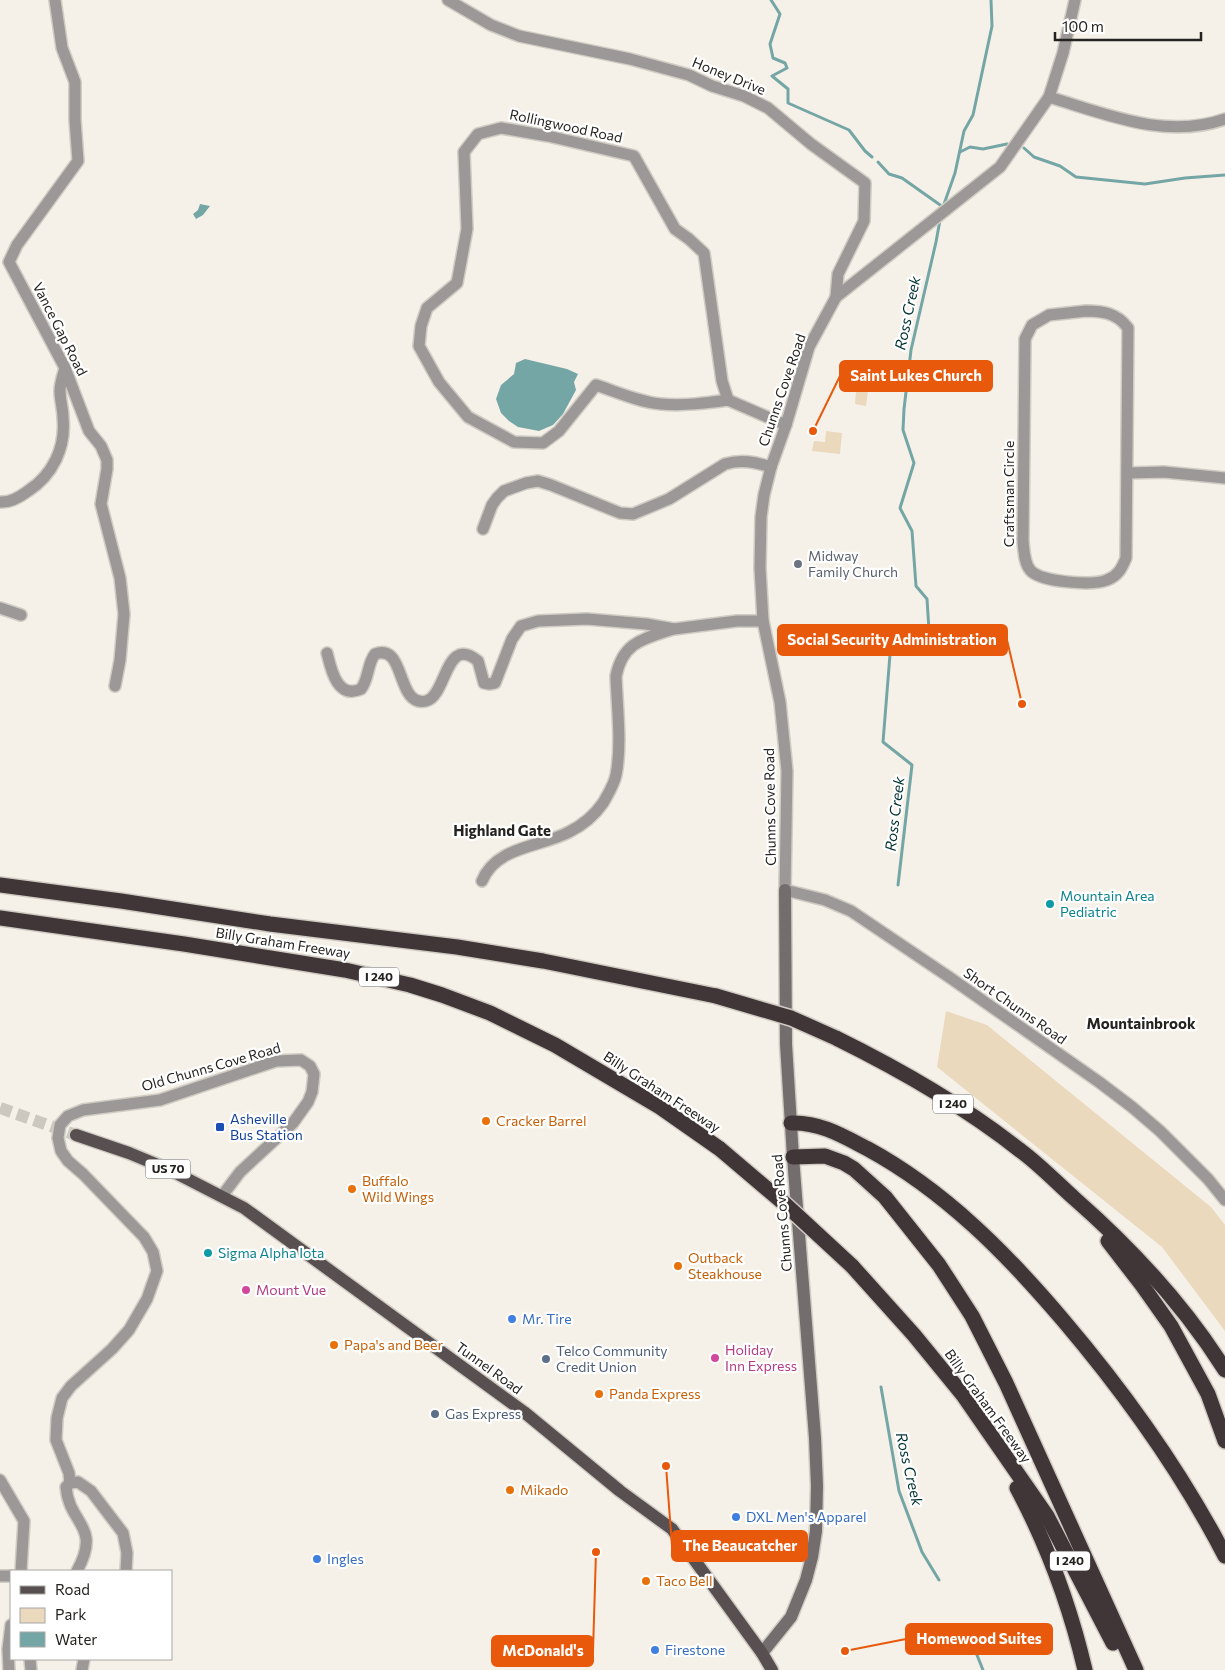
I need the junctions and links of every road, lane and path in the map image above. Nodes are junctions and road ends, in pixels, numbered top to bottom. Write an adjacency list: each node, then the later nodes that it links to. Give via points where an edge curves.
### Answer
1 (54, 0): 7 (street, Vance Gap Road, via 62,48 75,82 78,161 9,262)
2 (448, 0): 6 (street, Honey Drive, via 519,36 681,73 768,108 865,183 864,221 838,274)
3 (1075, 0): 4 (street, Chunns Cove Road)
4 (1049, 97): 5 (street, via 1147,125 1193,126); 6 (street, Chunns Cove Road, via 1000,167)
5 (1225, 118)
6 (836, 297): 9 (street, Chunns Cove Road, via 809,347)
7 (65, 368): 13 (street, via 60,391 64,428 61,451 35,487 10,501); 20 (street, Vance Gap Road, via 89,431 107,460 101,504 120,578 124,614)
8 (728, 400): 8 (street, Rollingwood Road, via 660,404 596,385 559,431 543,444 514,442 468,417 439,382 419,346 427,308 457,283 467,229 464,152 478,134 500,128 634,156 675,229 704,253 722,381); 9 (street)
9 (786, 425): 10 (street, Chunns Cove Road)
10 (771, 467): 14 (street, via 753,461 725,464 670,499 633,514 620,513 538,481 526,483 504,491 497,498); 17 (street, Chunns Cove Road, via 761,517)
11 (1128, 473): 11 (street, Craftsman Circle, via 1128,328 1122,319 1102,311 1049,315 1032,325 1025,339 1023,541 1030,570 1043,578 1065,582 1106,581 1119,573 1126,558); 12 (street, via 1164,472)
12 (1225, 478)
13 (0, 502)
14 (482, 529)
15 (0, 608): 16 (street)
16 (21, 615)
17 (763, 621): 18 (street); 23 (street, Chunns Cove Road, via 780,702 787,771)
18 (674, 629): 19 (street, via 587,619 538,621 521,626 512,639 495,683 484,683 478,661 467,654 462,655 449,664 439,689 428,700 418,700 409,694 393,658 382,652 373,657 361,689 348,691 338,685); 21 (street, via 633,644 618,664 615,776 599,809 588,821 568,833 507,854 493,865)
19 (327, 653)
20 (116, 686)
21 (482, 881)
22 (0, 885): 28 (highway, Billy Graham Freeway / I 240, bridge, via 466,948 716,996 791,1018 878,1058 927,1086 1022,1151)
23 (785, 890): 25 (main road, Chunns Cove Road, via 784,988); 30 (street, Short Chunns Road, via 825,900 851,911 888,935 1125,1102 1160,1131)
24 (0, 918): 33 (highway, Billy Graham Freeway / I 240, bridge, via 337,968 442,995 490,1013 555,1044 660,1107 720,1149 786,1205 852,1266 939,1364)
25 (791, 1123): 27 (main road, Chunns Cove Road); 36 (highway, via 819,1126 884,1158 920,1181 995,1246 1040,1294 1119,1389 1191,1496)
26 (76, 1135): 29 (main road, Tunnel Road / US 70, via 130,1153)
27 (793, 1157): 41 (main road, Chunns Cove Road, via 815,1438 816,1531 812,1557 791,1617); 46 (highway, via 826,1156 854,1169 885,1197 940,1266 972,1316 1006,1383)
28 (1059, 1185): 31 (highway, Billy Graham Freeway / I 240, via 1147,1268); 32 (highway, via 1068,1201 1117,1251 1170,1326 1208,1394)
29 (222, 1196): 35 (street, Old Chunns Cove Road, via 240,1172 293,1123 308,1102 314,1074 310,1066 301,1060 276,1061 160,1100 83,1110 68,1116 60,1125 61,1151 144,1238 153,1252 157,1271 147,1299 130,1330 62,1398 56,1440); 41 (main road, Tunnel Road / US 70, via 265,1222 519,1408 672,1529)
30 (1225, 1200)
31 (1225, 1370)
32 (1225, 1441)
33 (1004, 1457): 44 (highway, via 1057,1573); 45 (highway, Billy Graham Freeway / I 240, via 1046,1516)
34 (0, 1480): 37 (street, via 24,1521)
35 (70, 1483): 38 (street, via 66,1487 67,1496 87,1542 86,1556); 39 (street, via 78,1482 91,1491 122,1533 127,1553)
36 (1224, 1555)
37 (22, 1570)
38 (78, 1570)
39 (126, 1570)
40 (10, 1633): 42 (street)
41 (762, 1653): 43 (main road, Tunnel Road / US 70)
42 (10, 1670)
43 (772, 1670)
44 (1085, 1670)
45 (1128, 1670)
46 (1136, 1670)

